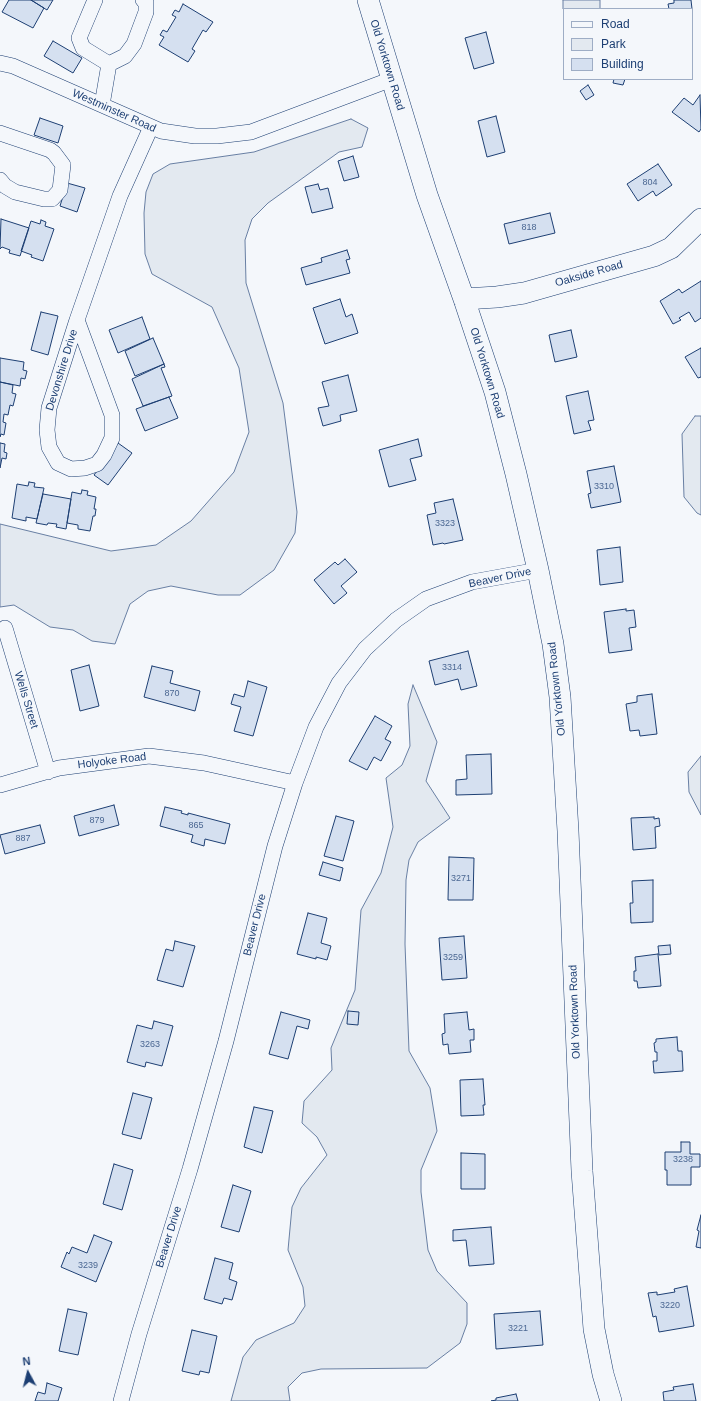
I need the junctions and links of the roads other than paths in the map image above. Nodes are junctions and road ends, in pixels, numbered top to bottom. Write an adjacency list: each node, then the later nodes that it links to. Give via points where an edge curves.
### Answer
1 (95, 0): 5 (street, via 79,38 83,48)
2 (143, 0): 5 (street, via 146,1 146,12 134,44 125,56)
3 (368, 0): 6 (main road, Old Yorktown Road)
4 (0, 63): 7 (street, Westminster Road, via 13,66)
5 (109, 64): 7 (street)
6 (392, 79): 8 (street, Westminster Road, via 251,132 195,136 161,132); 12 (main road, Old Yorktown Road, via 427,195)
7 (102, 106): 8 (street, Westminster Road)
8 (151, 127): 13 (street, Devonshire Drive, via 120,196)
9 (0, 133): 10 (street, via 50,150 63,165 60,190 52,199 16,192)
10 (0, 180)
11 (701, 219): 12 (main road, Oakside Road, via 671,248 654,256 524,293)
12 (464, 299): 14 (main road, Old Yorktown Road, via 495,392)
13 (77, 320): 13 (street, Devonshire Drive, via 112,415 112,438 97,464 71,469 58,463 49,446 47,430 49,408)
14 (538, 570): 17 (street, Beaver Drive, via 472,582 426,599 396,620 365,649 339,683 316,727); 20 (main road, Old Yorktown Road, via 553,644 560,697 582,1171 594,1330)
15 (5, 628): 16 (street, Wells Street)
16 (48, 772): 17 (street, Holyoke Road, via 59,768 149,756 204,763); 18 (street, Holyoke Road)
17 (295, 783): 19 (street, Beaver Drive, via 275,846 226,1041 190,1169)
18 (0, 785)
19 (121, 1401)
20 (611, 1401)

